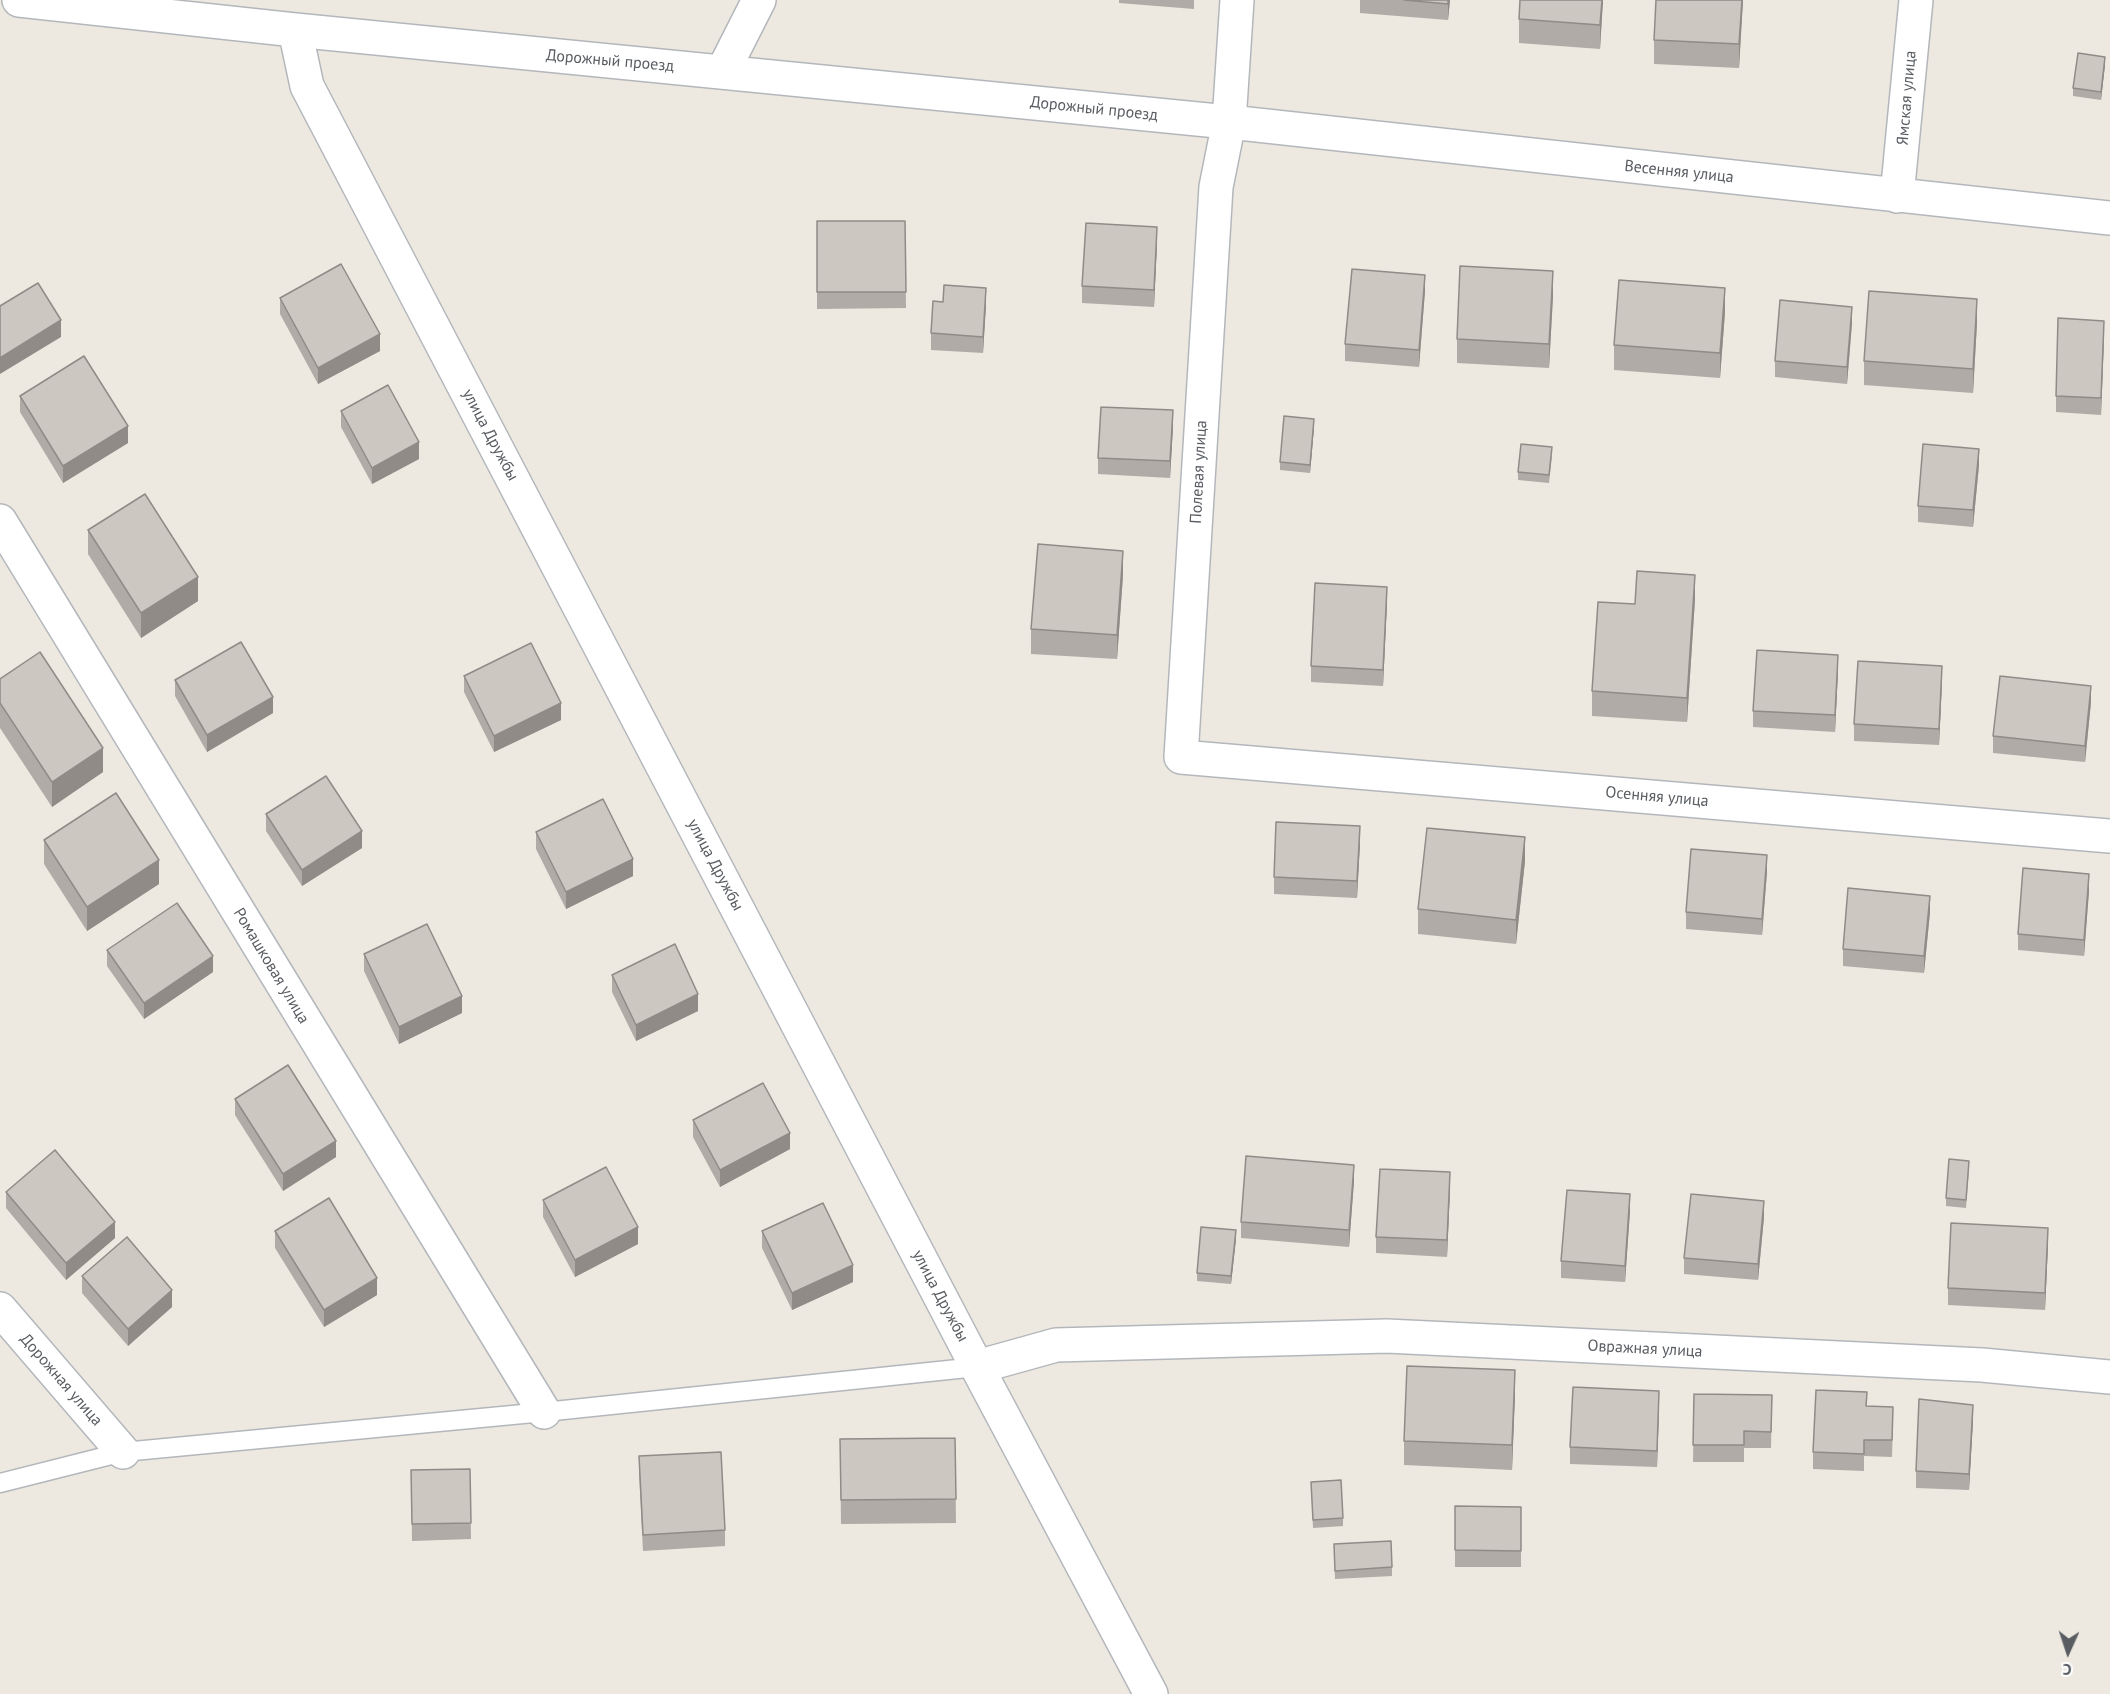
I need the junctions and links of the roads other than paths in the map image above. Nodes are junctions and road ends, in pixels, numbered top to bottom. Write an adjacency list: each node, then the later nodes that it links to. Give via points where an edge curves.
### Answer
1 (19, 0): 5 (street, Дорожный проезд)
2 (759, 0): 7 (street)
3 (1237, 0): 8 (street)
4 (1916, 0): 9 (street, Ямская улица)
5 (108, 5): 6 (street, Дорожный проезд)
6 (295, 30): 7 (street, Дорожный проезд); 15 (street, улица Дружбы, via 307,86)
7 (723, 71): 8 (street, Дорожный проезд)
8 (1226, 122): 9 (street, Весенняя улица); 12 (street, Полевая улица, via 1216,187)
9 (1897, 196): 10 (street, Весенняя улица)
10 (2110, 218)
11 (0, 521): 17 (street, Ромашковая улица)
12 (1193, 758): 13 (street, Осенняя улица)
13 (2110, 836)
14 (0, 1309): 18 (street, Дорожная улица)
15 (977, 1367): 16 (street, Овражная улица, via 1056,1346 1387,1336 1982,1365); 17 (lane); 20 (street, улица Дружбы)
16 (2110, 1377)
17 (544, 1412): 18 (lane)
18 (123, 1452): 19 (lane)
19 (0, 1483)
20 (1151, 1694)

